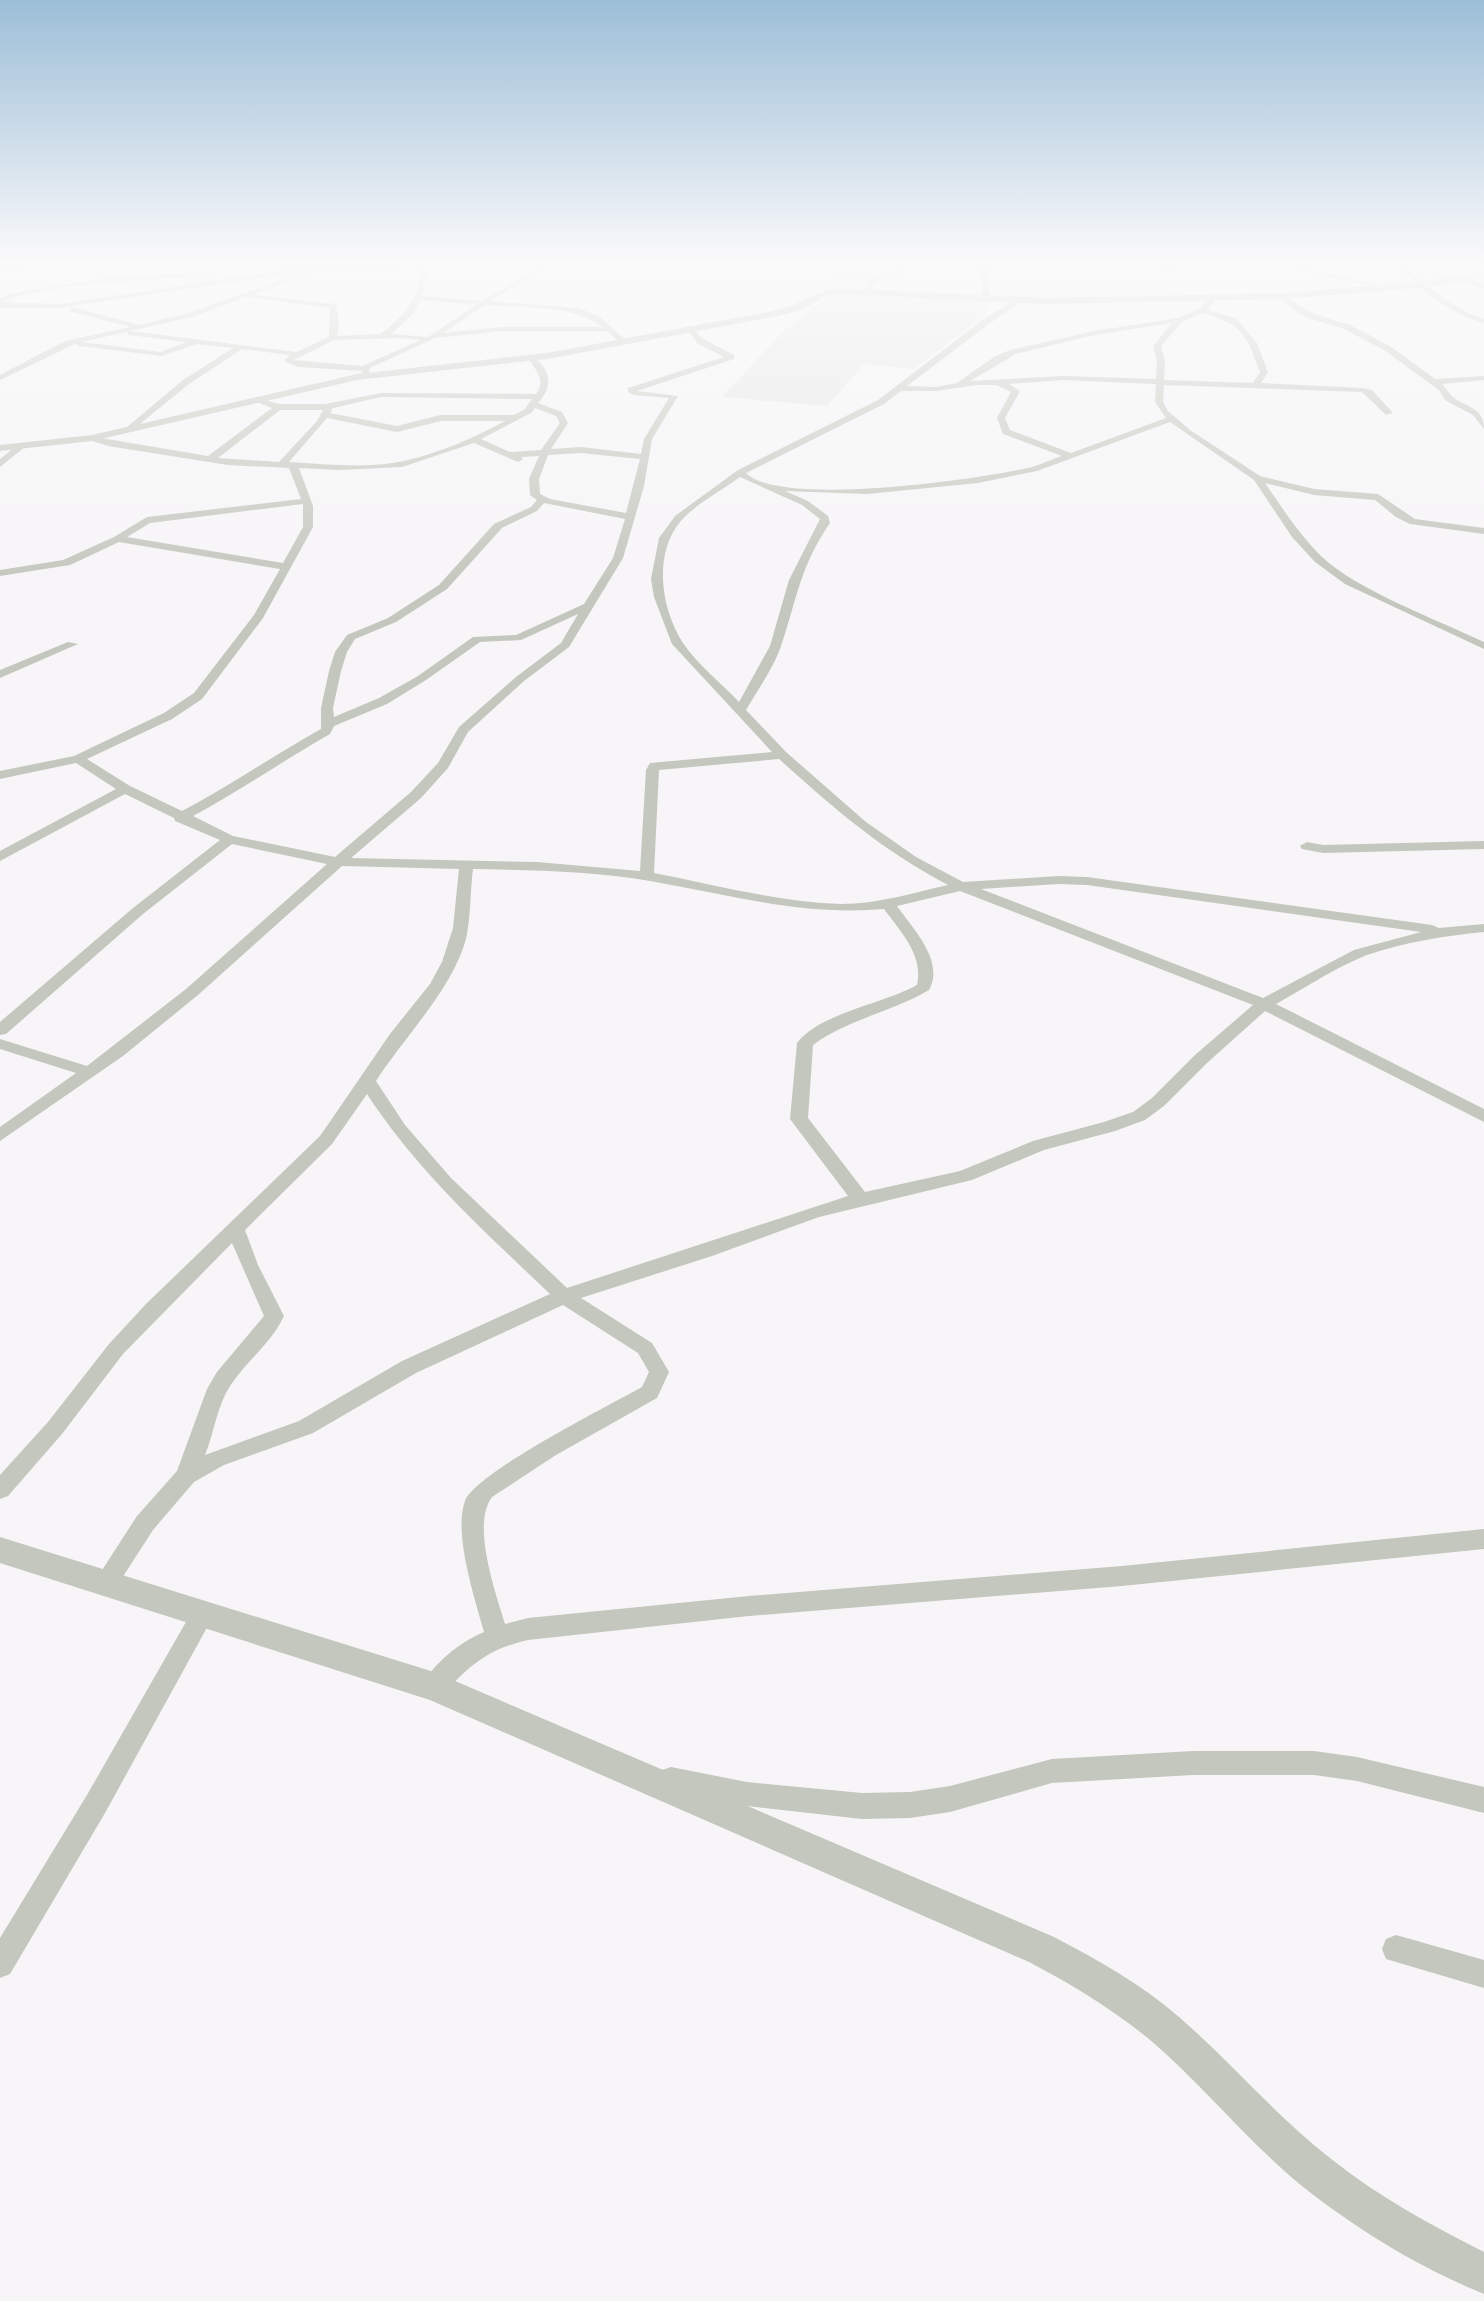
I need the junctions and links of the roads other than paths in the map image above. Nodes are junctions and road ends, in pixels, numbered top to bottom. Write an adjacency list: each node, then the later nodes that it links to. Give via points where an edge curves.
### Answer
1 (201, 372): 26 (street)
2 (363, 372): 17 (street)
3 (541, 372): 18 (street, via 546,386)
4 (684, 372): 35 (street, via 631,390 674,396 648,439)
5 (919, 372): 16 (street)
6 (979, 372): 13 (street)
7 (1160, 372): 14 (street)
8 (1264, 372): 15 (street)
9 (1421, 372): 12 (street)
10 (1484, 378): 12 (street)
11 (998, 382): 13 (street); 14 (street, via 1063,378); 34 (street, via 1016,391 1001,418 1006,432)
12 (1434, 382): 24 (street, via 1448,398 1476,413)
13 (961, 383): 16 (street, via 936,389)
14 (1160, 384): 15 (street); 23 (street, via 1161,407)
15 (1255, 387): 21 (street, via 1362,390)
16 (898, 388): 39 (street, via 875,405)
17 (260, 400): 19 (street); 26 (street)
18 (538, 401): 20 (street, via 380,395); 22 (street); 25 (street, via 562,417)
19 (278, 407): 20 (street); 36 (street)
20 (327, 411): 22 (street, via 397,429 444,417); 38 (street)
21 (1389, 413)
22 (519, 418): 28 (street)
23 (1171, 419): 34 (street); 41 (street)
24 (1484, 426)
25 (563, 428): 31 (street, via 573,446); 32 (street)
26 (130, 429): 27 (street)
27 (92, 438): 29 (street); 36 (street)
28 (473, 439): 33 (street); 38 (street, via 402,464)
29 (22, 446): 30 (street); 37 (street)
30 (0, 448)
31 (581, 450): 32 (street); 35 (street)
32 (545, 452): 33 (street); 40 (street)
33 (508, 455): 40 (street)
34 (1069, 455): 42 (street, via 1034,469 939,485 837,492)
35 (645, 457): 45 (street)
36 (210, 459): 38 (street)
37 (0, 464)
38 (287, 465): 44 (street)
39 (741, 472): 42 (street); 54 (street, via 669,529 656,579 678,644)
40 (536, 473): 43 (street, via 534,492)
41 (1257, 478): 46 (street, via 1314,492 1378,497 1413,522); 52 (street, via 1296,536 1319,560 1349,582)
42 (765, 486): 54 (street, via 819,511 825,523 794,580 776,646)
43 (542, 499): 45 (street); 55 (street, via 534,509 498,526 443,587 392,620 351,637 335,671 327,708)
44 (306, 501): 47 (street, via 147,520); 48 (street, via 308,527)
45 (631, 517): 50 (street, via 618,558)
46 (1484, 531)
47 (118, 539): 48 (street); 49 (street, via 66,564)
48 (288, 567): 57 (street, via 259,616 198,696 168,716)
49 (0, 573)
50 (590, 606): 55 (street, via 517,638 477,639 383,701); 67 (street, via 565,645 463,730 443,765 416,795)
51 (72, 643): 53 (street)
52 (1484, 646)
53 (0, 674)
54 (740, 710): 56 (street)
55 (329, 724): 62 (street, via 319,736)
56 (782, 755): 69 (street, via 655,766); 70 (street, via 861,825 911,860)
57 (78, 759): 59 (street); 61 (street)
58 (0, 762): 59 (street)
59 (38, 767): 60 (street)
60 (0, 775)
61 (125, 789): 62 (street); 66 (street)
62 (180, 818): 63 (street)
63 (229, 839): 67 (street); 75 (street)
64 (1484, 845): 65 (street)
65 (1307, 846)
66 (0, 857)
67 (338, 862): 68 (street); 77 (street, via 192,992)
68 (467, 864): 69 (street); 78 (street, via 461,931 450,962 429,999)
69 (647, 876): 71 (street, via 784,903 843,908)
70 (961, 886): 71 (street); 73 (street, via 1087,881); 74 (street)
71 (888, 904): 81 (street, via 922,955 928,970 924,987 813,1036 805,1043 799,1089 799,1119)
72 (1484, 928): 73 (street)
73 (1448, 931): 74 (street, via 1359,953)
74 (1264, 1004): 79 (street); 81 (street, via 1139,1116 1039,1145 926,1187)
75 (0, 1030)
76 (0, 1044): 77 (street)
77 (89, 1072): 80 (street)
78 (368, 1082): 82 (street, via 326,1140); 83 (street, via 445,1182)
79 (1484, 1116)
80 (0, 1135)
81 (860, 1199): 83 (street)
82 (235, 1228): 84 (street, via 274,1316 214,1395); 85 (street, via 116,1349)
83 (564, 1296): 84 (street, via 409,1367 306,1427); 90 (street, via 645,1348 659,1372 650,1392 549,1449 484,1491 475,1503 476,1559)
84 (186, 1476): 88 (street, via 145,1523)
85 (0, 1490)
86 (1484, 1539): 90 (street, via 559,1625)
87 (0, 1550): 88 (street)
88 (105, 1585): 89 (street)
89 (202, 1615): 91 (street); 95 (street)
90 (496, 1635): 91 (street, via 462,1656)
91 (434, 1687): 92 (street)
92 (620, 1768): 93 (street, via 747,1794 862,1806 950,1799 1052,1771 1314,1763); 97 (street, via 994,1927 1079,1968 1161,2027 1316,2171 1399,2229)
93 (1484, 1800)
94 (1396, 1949): 96 (street)
95 (0, 1964)
96 (1484, 1975)
97 (1484, 2274)

